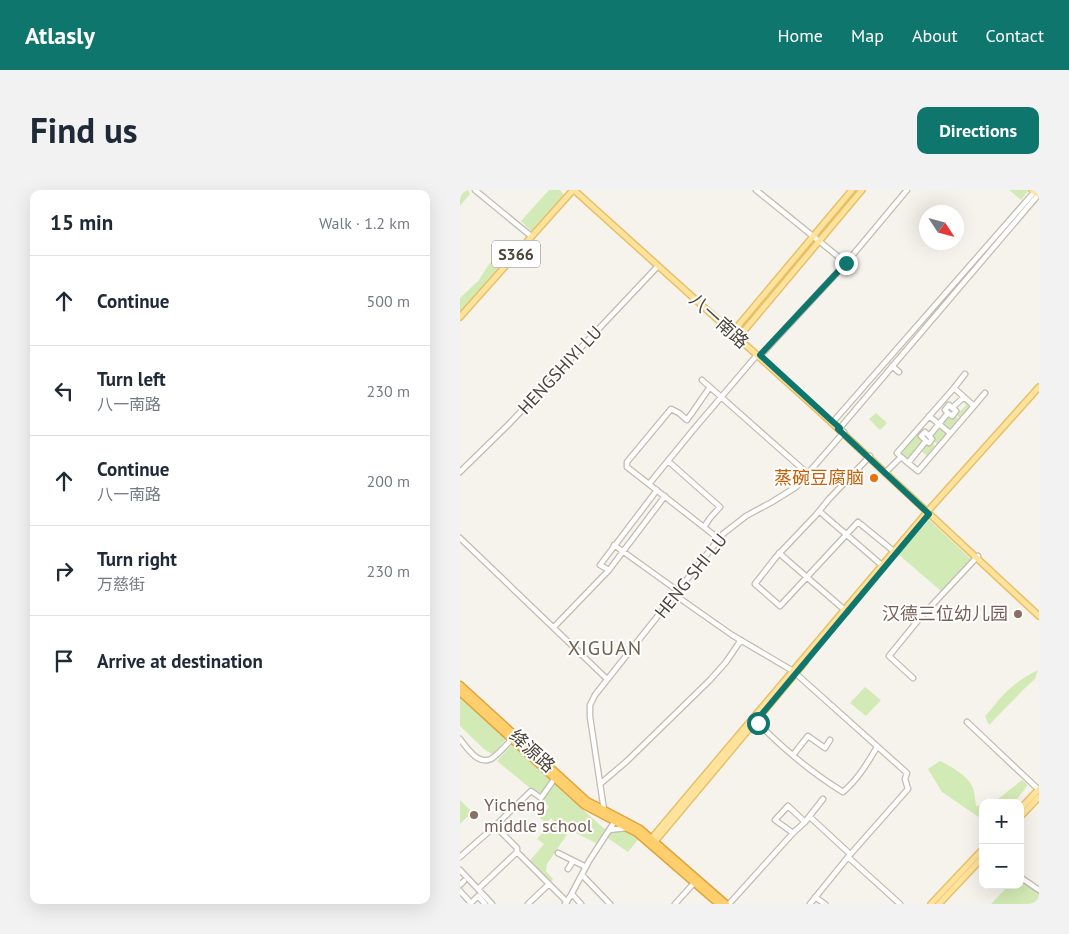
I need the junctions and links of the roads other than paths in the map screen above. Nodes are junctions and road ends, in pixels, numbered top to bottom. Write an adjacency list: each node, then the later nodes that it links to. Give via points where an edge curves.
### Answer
1 (475, 190): 10 (street)
2 (564, 190): 8 (street)
3 (578, 190): 16 (main road, 八一南路)
4 (756, 190): 11 (street)
5 (852, 190): 11 (main road)
6 (862, 190): 12 (main road)
7 (906, 190): 13 (street)
8 (572, 192): 10 (main road, S366); 14 (main road, 八一南路)
9 (1037, 193): 19 (street); 35 (street)
10 (531, 236): 15 (main road, S366)
11 (813, 236): 12 (street); 16 (main road)
12 (819, 241): 13 (street); 17 (main road)
13 (846, 263): 18 (street)
14 (658, 266): 16 (main road, 八一南路); 47 (street, HENGSHIYI LU)
15 (460, 318)
16 (733, 332): 17 (main road, 八一南路)
17 (739, 337): 18 (main road, 八一南路)
18 (759, 356): 28 (street); 35 (main road, 八一南路)
19 (892, 366): 20 (street); 37 (street)
20 (900, 372)
21 (966, 374): 25 (street)
22 (702, 380): 23 (street)
23 (710, 387): 28 (street); 50 (street, via 686,420 671,409 627,462 627,467)
24 (1039, 387): 54 (main road)
25 (954, 388): 29 (street); 30 (street)
26 (1039, 392): 54 (main road)
27 (985, 393): 31 (street)
28 (721, 397): 45 (street); 49 (street)
29 (964, 397): 31 (street); 32 (street)
30 (942, 402): 32 (street); 33 (street)
31 (974, 406): 34 (street)
32 (951, 410): 34 (street); 36 (street, via 952,416 948,413)
33 (929, 416): 36 (street); 38 (street)
34 (962, 420): 40 (street)
35 (833, 423): 37 (main road, 八一南路)
36 (938, 424): 40 (street); 41 (street)
37 (839, 429): 39 (main road, 八一南路)
38 (918, 429): 41 (street, via 924,434 921,436); 44 (street, via 897,453)
39 (844, 433): 43 (main road, 八一南路); 49 (street, HENG SHI LU)
40 (950, 433): 42 (street)
41 (929, 439): 42 (street); 46 (street)
42 (938, 446): 46 (street, via 918,470)
43 (869, 456): 48 (main road, 八一南路); 53 (street)
44 (902, 458): 46 (street); 48 (street)
45 (668, 461): 50 (street); 55 (street, via 720,508)
46 (908, 463)
47 (460, 472)
48 (886, 472): 54 (main road, 八一南路)
49 (808, 473): 58 (street, HENG SHI LU, via 796,486 746,516)
50 (649, 484): 51 (street)
51 (657, 490): 52 (street); 59 (street)
52 (665, 496): 55 (street); 60 (street)
53 (819, 512): 56 (street); 61 (street)
54 (929, 512): 62 (main road); 63 (main road, 八一南路)
55 (704, 526): 58 (street)
56 (846, 535): 62 (street, via 858,522); 64 (street); 66 (street)
57 (460, 538): 70 (street)
58 (719, 539): 67 (street, HENG SHI LU)
59 (614, 545): 60 (street); 65 (street, via 600,564)
60 (623, 551): 65 (street); 67 (street)
61 (780, 553): 66 (street); 66 (street, via 755,584 774,602 780,606)
62 (895, 553): 64 (main road)
63 (977, 557): 69 (main road, 八一南路); 73 (street, via 888,656)
64 (883, 567): 68 (main road)
65 (609, 570): 70 (street)
66 (807, 577): 68 (street)
67 (677, 593): 71 (street); 74 (street, HENG SHI LU)
68 (846, 611): 72 (main road)
69 (1039, 614)
70 (554, 627): 74 (street)
71 (741, 640): 72 (street); 85 (street, via 710,680)
72 (795, 672): 77 (main road); 82 (street)
73 (913, 678)
74 (607, 679): 85 (street, HENG SHI LU, via 590,705)
75 (460, 685): 90 (highway, 绛源路, via 587,801)
76 (460, 692): 80 (highway, 绛源路)
77 (755, 719): 83 (street); 99 (main road)
78 (967, 722): 86 (street)
79 (460, 739): 80 (street, via 471,753 482,760 491,759)
80 (512, 739): 84 (highway, 绛源路)
81 (830, 740): 83 (street, via 825,748 808,736)
82 (877, 747): 83 (street, via 864,769 843,792); 103 (street, via 906,773 908,788)
83 (793, 754)
84 (554, 778): 93 (highway, 绛源路, via 584,805); 95 (street, via 540,798 531,791)
85 (600, 784): 90 (street, HENG SHI LU)
86 (1039, 789): 89 (main road)
87 (1039, 797): 91 (main road)
88 (823, 800): 92 (street)
89 (1024, 805)
90 (604, 810): 99 (highway, 绛源路, via 640,829)
91 (1024, 813)
92 (810, 817): 94 (street); 103 (street)
93 (616, 822): 96 (highway, 绛源路); 97 (street)
94 (805, 822): 98 (street); 98 (street, via 788,806 775,820)
95 (495, 826): 101 (street, via 517,848); 104 (street)
96 (627, 828): 97 (street); 99 (highway, 绛源路)
97 (610, 830): 107 (street)
98 (793, 833): 128 (street)
99 (651, 842): 112 (highway, 绛源路); 128 (highway, 绛源路)
100 (979, 851): 132 (main road)
101 (517, 852): 113 (street); 114 (street)
102 (558, 854): 105 (street)
103 (849, 856): 118 (street); 131 (street)
104 (460, 857)
105 (572, 861): 107 (street); 108 (street)
106 (979, 861): 133 (main road)
107 (586, 867): 110 (street)
108 (568, 869)
109 (460, 870): 114 (street)
110 (582, 875): 117 (street); 125 (street)
111 (1024, 880): 115 (street)
112 (694, 883): 126 (street); 127 (highway, 绛源路)
113 (549, 884): 119 (street); 123 (street)
114 (478, 889): 122 (street)
115 (1039, 890)
116 (460, 891): 120 (street)
117 (572, 894): 119 (street); 124 (street)
118 (815, 897): 129 (street); 130 (street)
119 (566, 903)
120 (470, 904): 121 (street, via 478,896)
121 (485, 904)
122 (492, 904)
123 (528, 904)
124 (582, 904)
125 (610, 904)
126 (675, 904)
127 (719, 904)
128 (727, 904)
129 (810, 904)
130 (825, 904)
131 (900, 904)
132 (931, 904)
133 (939, 904)

